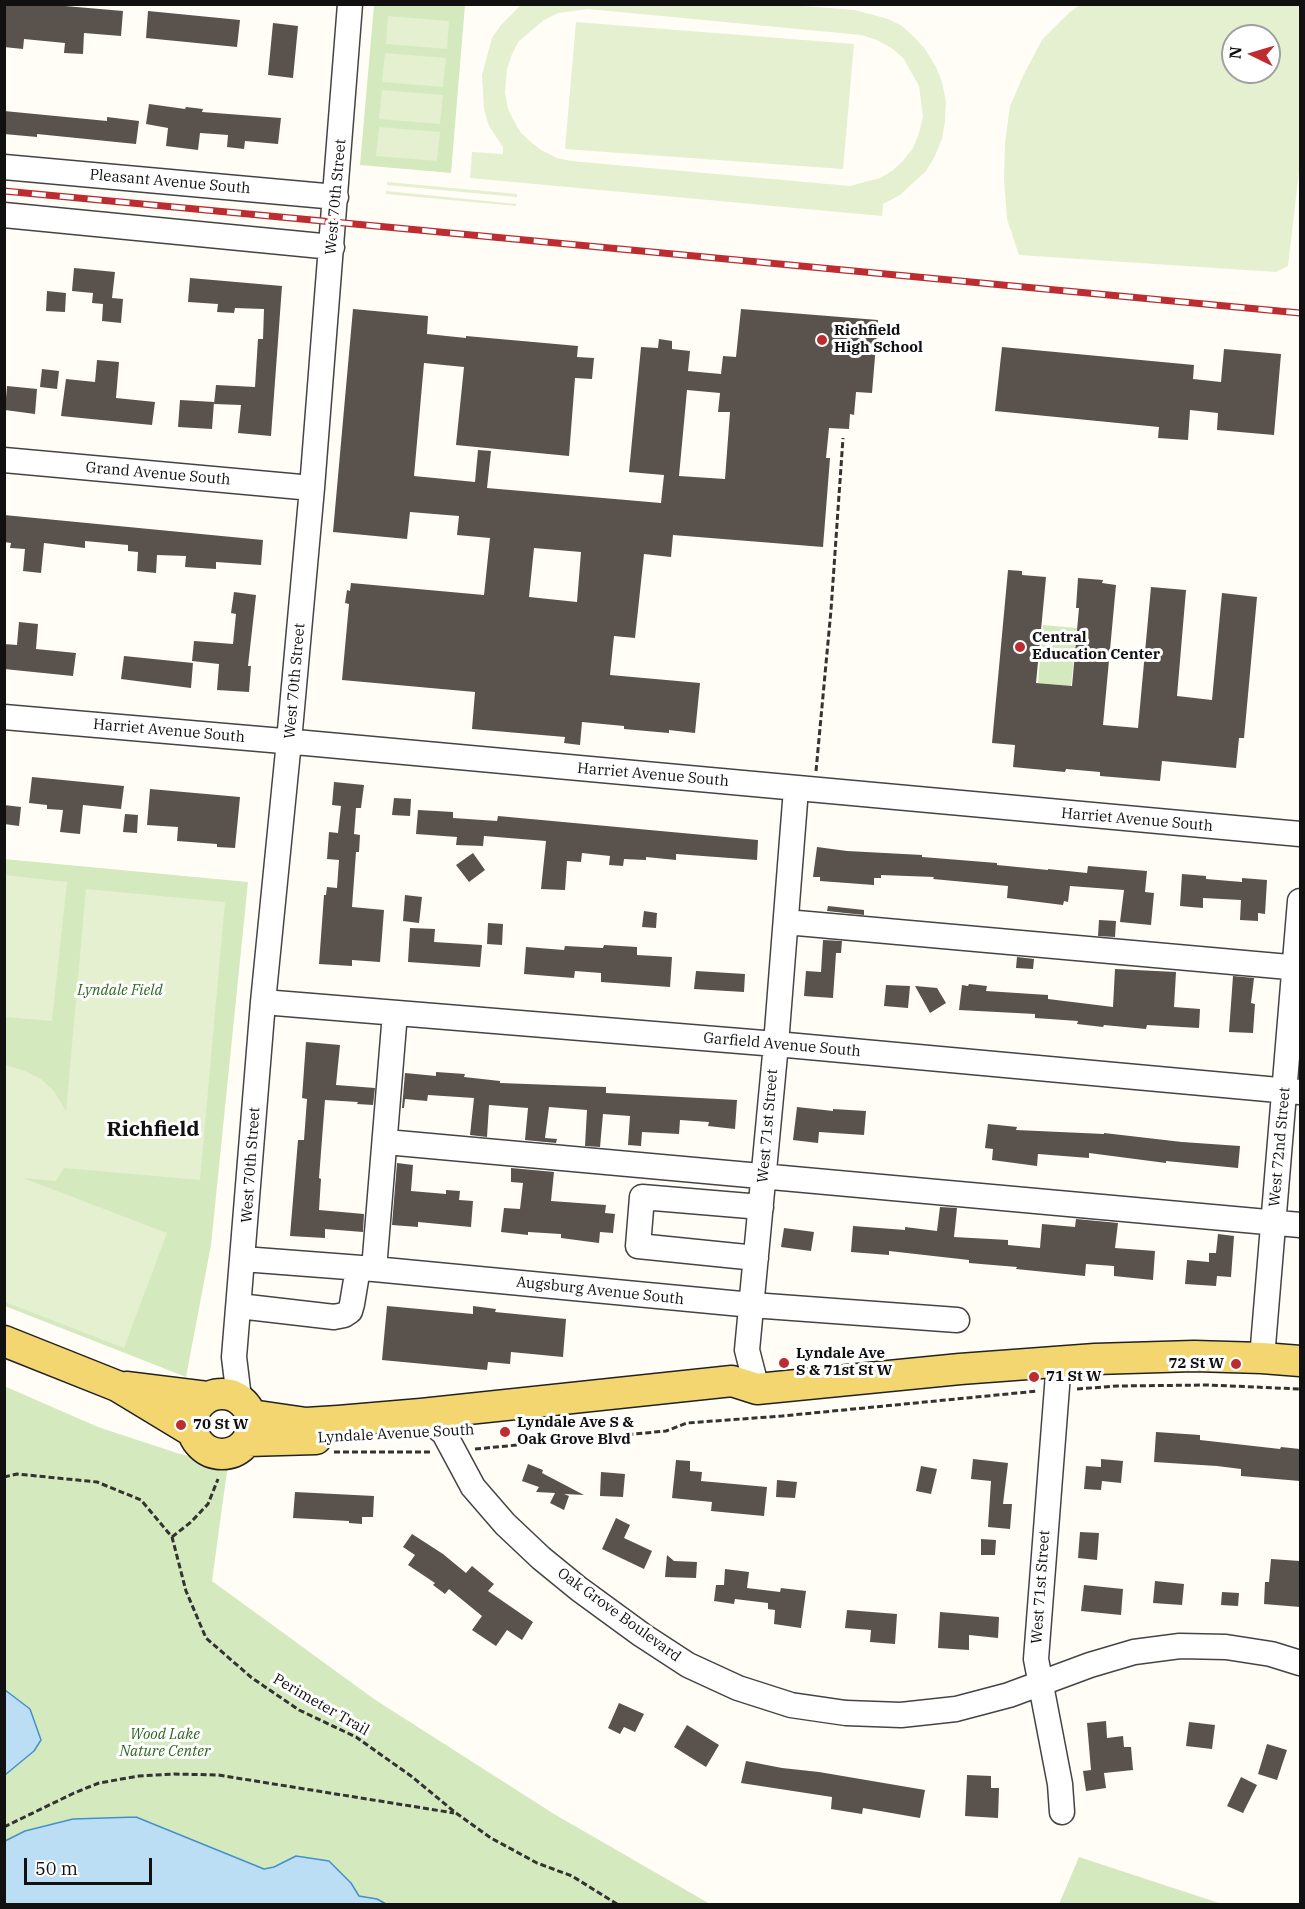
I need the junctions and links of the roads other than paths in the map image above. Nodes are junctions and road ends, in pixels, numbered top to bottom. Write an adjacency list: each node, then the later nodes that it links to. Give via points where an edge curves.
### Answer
1 (350, 4): 3 (street, West 70th Street)
2 (4, 167): 3 (street, Pleasant Avenue South)
3 (336, 197): 5 (street, West 70th Street)
4 (4, 215): 5 (street)
5 (332, 247): 7 (street, West 70th Street)
6 (4, 460): 7 (street, Grand Avenue South)
7 (312, 488): 9 (street, West 70th Street)
8 (4, 717): 9 (street, Harriet Avenue South)
9 (290, 741): 10 (street, Harriet Avenue South); 15 (street, West 70th Street)
10 (796, 789): 11 (street, Harriet Avenue South); 13 (street, West 71st Street)
11 (1300, 834)
12 (1300, 901): 14 (street, West 72nd Street)
13 (786, 922): 14 (street); 17 (street, West 71st Street)
14 (1298, 968): 18 (street, West 72nd Street)
15 (263, 1002): 16 (street, Garfield Avenue South); 25 (street, West 70th Street)
16 (395, 1013): 17 (street, Garfield Avenue South); 19 (street)
17 (776, 1044): 18 (street, Garfield Avenue South); 20 (street, West 71st Street)
18 (1293, 1091): 22 (street, West 72nd Street)
19 (386, 1142): 20 (street); 26 (street)
20 (764, 1177): 21 (street, West 71st Street); 22 (street)
21 (761, 1207): 24 (street, West 71st Street); 24 (street, via 642,1197 638,1246)
22 (1273, 1223): 23 (street); 31 (street, West 72nd Street)
23 (1300, 1225)
24 (756, 1258): 27 (street, West 71st Street)
25 (243, 1259): 26 (street, Augsburg Avenue South); 28 (street, West 70th Street)
26 (366, 1268): 27 (street, Augsburg Avenue South); 28 (street, via 350,1311 344,1315)
27 (752, 1305): 29 (street, Augsburg Avenue South); 35 (street, West 71st Street, via 747,1350)
28 (239, 1306): 36 (street, West 70th Street)
29 (957, 1320)
30 (4, 1341): 34 (main road, Lyndale Avenue South)
31 (1262, 1358): 32 (main road, Lyndale Avenue South, via 1183,1356); 33 (main road, Lyndale Avenue South)
32 (1059, 1361): 35 (main road, Lyndale Avenue South); 41 (street, West 71st Street, via 1036,1659)
33 (1300, 1361)
34 (117, 1386): 36 (main road, Lyndale Avenue South); 38 (main road, Lyndale Avenue South)
35 (757, 1389): 37 (main road, Lyndale Avenue South, via 732,1381); 39 (main road, Lyndale Avenue South, via 739,1401)
36 (232, 1409): 37 (main road, Lyndale Avenue South, via 306,1423); 38 (main road, via 199,1403 191,1422); 38 (main road, Lyndale Avenue South, via 240,1448 231,1453 212,1453); 39 (main road, Lyndale Avenue South)
37 (421, 1414): 39 (street, Oak Grove Boulevard)
38 (193, 1432)
39 (441, 1442): 41 (street, Oak Grove Boulevard, via 473,1487 541,1558 642,1635 688,1665 738,1688 791,1705 901,1715 956,1709)
40 (1300, 1663): 41 (street, Oak Grove Boulevard, via 1226,1647 1180,1646 1134,1652)
41 (1042, 1683): 42 (street, West 71st Street)
42 (1062, 1812)

